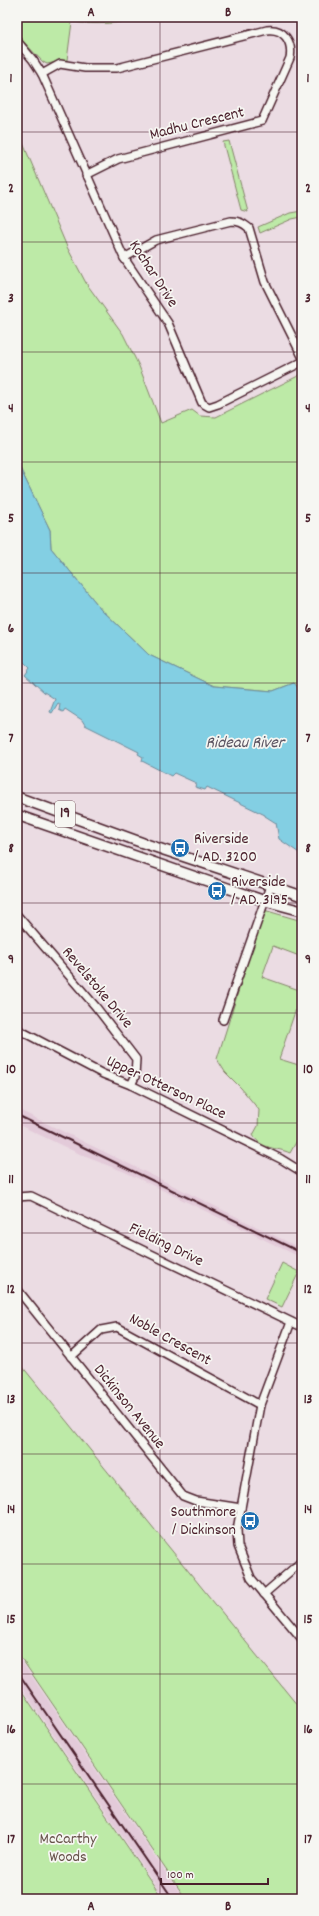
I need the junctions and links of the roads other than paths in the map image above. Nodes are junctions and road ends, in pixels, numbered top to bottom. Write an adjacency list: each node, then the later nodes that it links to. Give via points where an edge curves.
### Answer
1 (17, 41): 2 (street, Kochar Drive)
2 (42, 74): 3 (street, Kochar Drive); 3 (street, Madhu Crescent, via 60,64 102,69 130,65 267,30 274,29 287,38 291,51 290,58 262,121 118,159)
3 (86, 175): 4 (street, Kochar Drive)
4 (124, 258): 5 (street, via 156,240 231,221 243,223 249,228 265,282); 6 (street, Kochar Drive, via 168,323 202,403 209,407 218,404)
5 (302, 356)
6 (302, 362)
7 (18, 796): 9 (main road, 19, via 143,843)
8 (17, 815): 11 (main road, 19)
9 (270, 886): 10 (main road, 19); 11 (street)
10 (302, 896)
11 (265, 901): 12 (main road, 19); 14 (street)
12 (302, 911)
13 (17, 915): 16 (street, Revelstoke Drive, via 96,1007 136,1059)
14 (223, 1020)
15 (17, 1030): 16 (street, Upper Otterson Place, via 103,1074)
16 (132, 1085): 17 (street, Upper Otterson Place, via 281,1159)
17 (302, 1172)
18 (17, 1197): 20 (street, Fielding Drive, via 31,1196)
19 (17, 1290): 22 (street, Dickinson Avenue)
20 (291, 1322): 21 (street, Fielding Drive); 23 (street)
21 (302, 1327)
22 (71, 1357): 23 (street, Noble Crescent, via 101,1330 116,1327); 24 (street, Dickinson Avenue, via 183,1496 196,1501)
23 (260, 1405): 24 (street)
24 (241, 1508): 26 (street, via 238,1546 251,1578)
25 (302, 1561): 26 (street)
26 (264, 1594): 27 (street)
27 (302, 1639)

